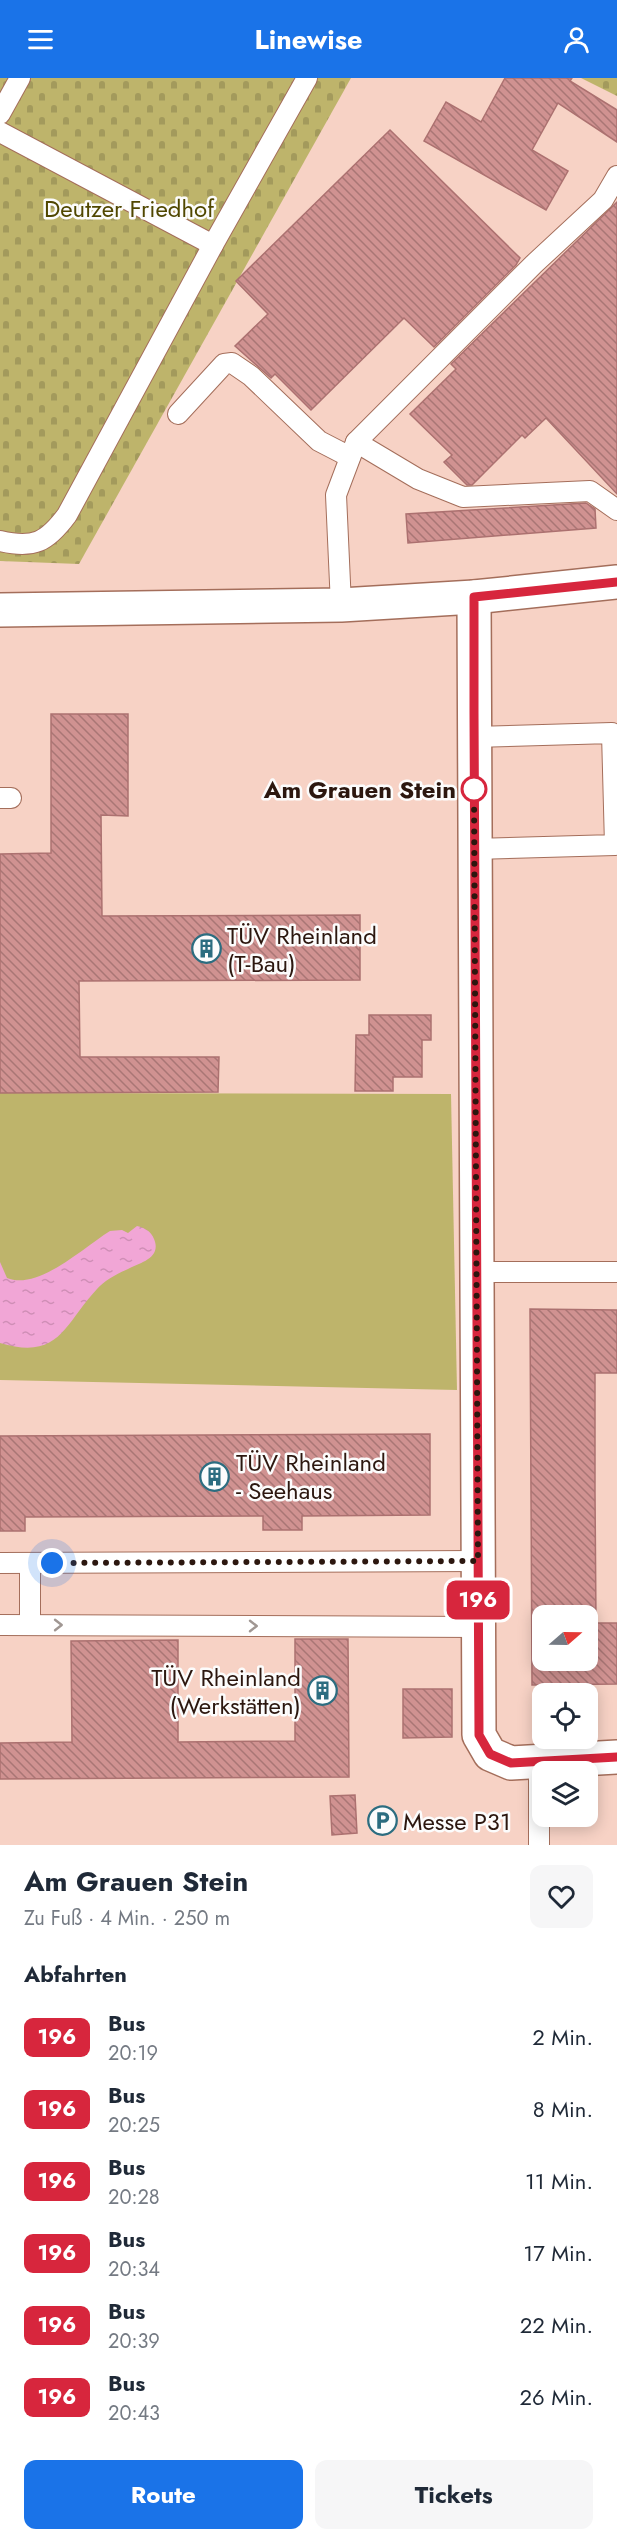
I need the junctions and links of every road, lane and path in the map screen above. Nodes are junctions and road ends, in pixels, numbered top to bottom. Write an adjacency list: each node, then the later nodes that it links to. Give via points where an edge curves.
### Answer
1 (20, 78): 3 (lane)
2 (307, 78): 6 (lane)
3 (0, 114)
4 (0, 132): 6 (lane)
5 (617, 176): 8 (lane, via 603,200 534,264)
6 (213, 246): 10 (lane, via 67,515 53,533 36,544)
7 (178, 414): 8 (lane, via 224,364 232,363 320,441)
8 (353, 450): 9 (lane, via 463,497 590,492); 13 (lane, via 336,495)
9 (617, 510)
10 (0, 541)
11 (617, 582): 12 (street)
12 (474, 597): 13 (street); 15 (street)
13 (341, 605): 14 (street)
14 (0, 610)
15 (474, 737): 16 (street); 16 (lane, via 612,733 615,845)
16 (474, 849): 17 (street)
17 (477, 1272): 18 (lane); 19 (street)
18 (617, 1272)
19 (478, 1561): 21 (lane); 24 (street)
20 (0, 1563): 21 (lane)
21 (30, 1563): 23 (lane)
22 (0, 1625): 23 (lane)
23 (30, 1625): 24 (lane, one-way to 24)
24 (478, 1627): 27 (street, via 479,1735 490,1754 511,1763)
25 (617, 1757): 26 (street)
26 (555, 1761)
27 (532, 1762)
28 (539, 1827): 29 (lane)
29 (539, 1845)

